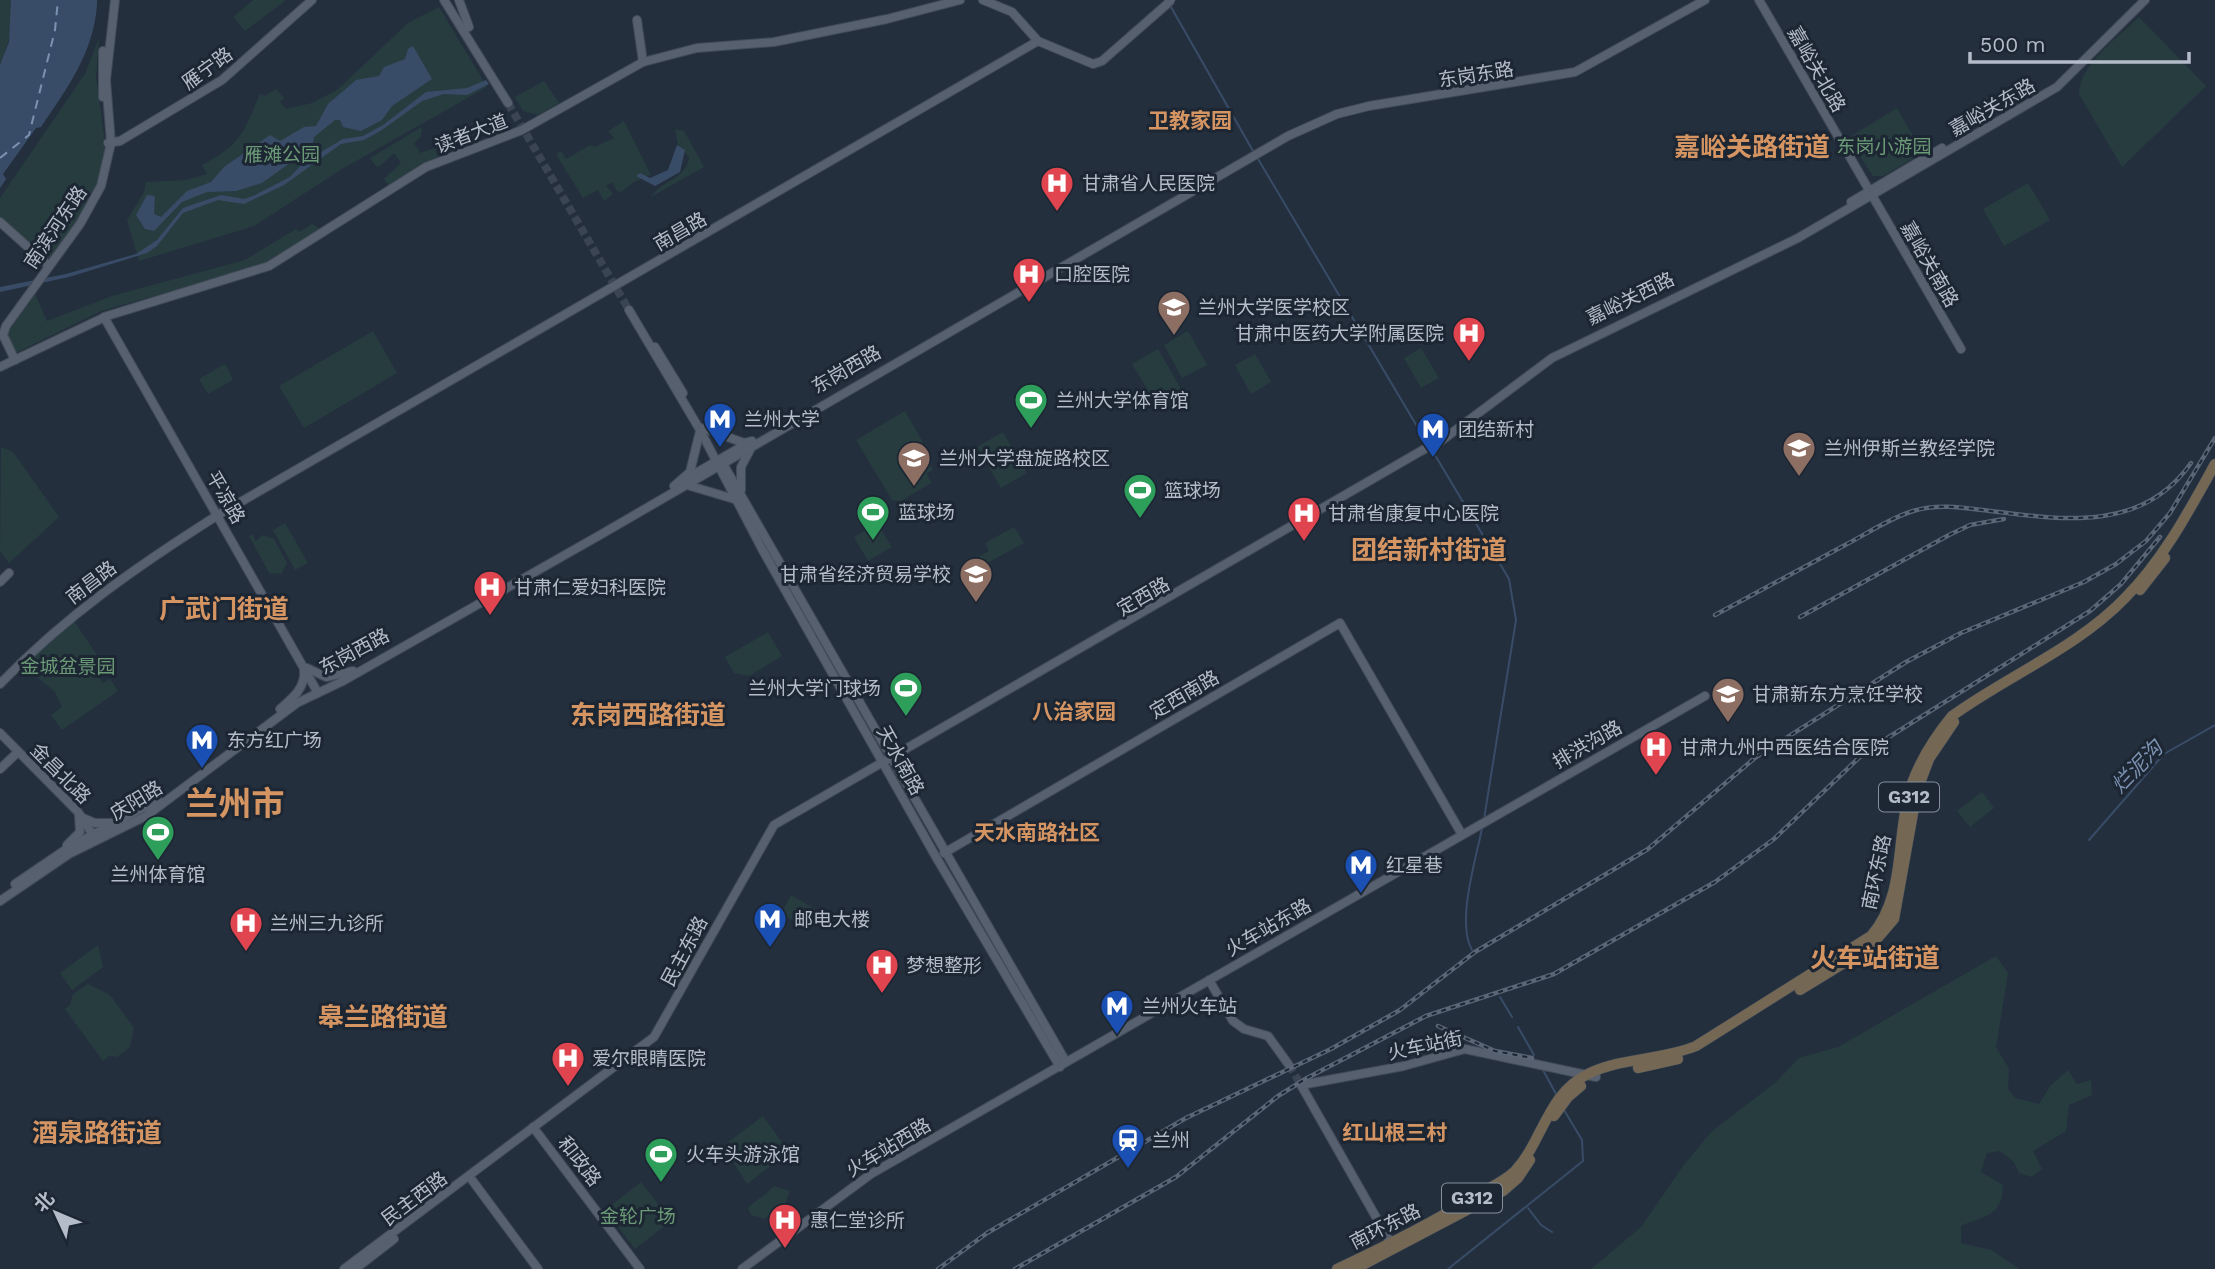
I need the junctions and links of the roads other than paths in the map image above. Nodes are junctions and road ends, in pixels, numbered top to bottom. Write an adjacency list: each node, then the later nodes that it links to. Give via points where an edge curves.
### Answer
1 (110, 0): 16 (main road, 南滨河东路, via 101,82)
2 (116, 0): 16 (main road, 南滨河东路, via 106,80)
3 (312, 0): 16 (main road, 雁宁路, via 222,80 120,142)
4 (444, 0): 11 (main road, via 510,103 464,19)
5 (960, 0): 15 (main road, 读者大道, via 774,42 697,48)
6 (983, 0): 14 (main road, via 1012,12)
7 (1697, 0): 17 (main road, 东岗东路, via 1573,69 1355,104 1312,118)
8 (1704, 0): 17 (main road, 东岗东路, via 1575,72 1356,108 1314,123)
9 (1759, 0): 19 (main road, 嘉峪关北路)
10 (2143, 0): 19 (main road, 嘉峪关东路, via 2054,83)
11 (460, 1)
12 (1165, 6): 14 (main road, via 1093,64)
13 (637, 20): 15 (main road)
14 (1038, 41): 38 (main road, 南昌路)
15 (643, 62): 24 (main road, 读者大道, via 522,130 426,167 269,266)
16 (110, 143): 21 (main road, 南滨河东路, via 95,200)
17 (1261, 151): 18 (main road, 东岗东路)
18 (1248, 159): 30 (main road, 东岗西路)
19 (1871, 193): 26 (main road, 嘉峪关南路); 31 (main road, 嘉峪关西路, bridge, via 1755,256 1557,352)
20 (0, 225): 21 (main road)
21 (46, 268): 22 (main road, 南滨河东路)
22 (31, 288): 25 (main road, 南滨河东路); 27 (main road, 南滨河东路, via 4,332)
23 (631, 309): 29 (main road, 天水南路)
24 (104, 317): 27 (main road, 读者大道); 38 (main road, 平凉路)
25 (0, 330)
26 (1961, 349)
27 (15, 360): 28 (main road)
28 (0, 367)
29 (701, 429): 30 (main road); 32 (main road, 天水南路); 36 (main road, via 691,469)
30 (754, 442): 32 (main road, 东岗西路); 37 (main road, via 742,462)
31 (1420, 454): 47 (main road, 定西路)
32 (719, 463): 35 (main road, 东岗西路); 36 (main road, 东岗西路); 37 (main road, 天水南路)
33 (2215, 464): 63 (highway, 南环东路 / G312, via 2182,523 2124,599 2091,626 1952,716 1936,735 1910,789 1890,909 1871,936 1696,1046)
34 (2215, 473): 63 (highway, 南环东路 / G312, via 2154,575 2117,613 1978,704 1949,730 1929,759 1917,791 1897,911 1876,941 1697,1051 1660,1065)
35 (687, 485): 37 (main road); 42 (main road, 东岗西路)
36 (674, 486): 40 (main road, 东岗西路)
37 (738, 496): 47 (main road, 天水南路)
38 (215, 517): 39 (main road, 平凉路); 41 (main road, 南昌路, via 73,615)
39 (302, 663): 40 (main road, via 323,677); 42 (main road, 平凉路); 44 (main road, via 304,681)
40 (360, 667): 42 (main road, 东岗西路)
41 (0, 681)
42 (317, 691): 44 (main road, 庆阳路); 58 (main road, 庆阳路, via 146,816 61,859)
43 (1705, 696): 50 (main road, 排洪沟路)
44 (280, 709): 51 (main road, 庆阳路, via 153,804)
45 (0, 733): 46 (main road, 金昌北路)
46 (17, 751): 48 (main road); 49 (main road, 金昌北路)
47 (888, 760): 54 (main road, 天水南路); 55 (main road, 天水南路); 65 (main road, 民主东路, via 770,828 659,1030)
48 (0, 767)
49 (81, 815): 51 (main road, via 96,823); 53 (main road, 金昌北路); 56 (main road, via 76,837)
50 (1483, 821): 52 (main road, 火车站东路)
51 (121, 822): 53 (main road, 庆阳路)
52 (1461, 834): 54 (main road, 定西南路, via 1340,624); 59 (main road, 火车站东路)
53 (94, 837): 56 (main road, 庆阳路)
54 (946, 852): 55 (main road, 定西南路); 60 (main road, 天水南路)
55 (936, 857): 60 (main road, 天水南路)
56 (39, 867): 57 (main road, 庆阳路)
57 (0, 895)
58 (0, 901)
59 (1209, 980): 61 (main road, 火车站东路); 62 (main road, via 1233,1021 1244,1030 1268,1037)
60 (1047, 1038): 61 (main road, 天水南路)
61 (1063, 1065): 64 (main road, 火车站西路)
62 (1289, 1065)
63 (1592, 1075): 70 (highway, 南环东路 / G312, via 1569,1086 1556,1101 1513,1173); 70 (main road, 火车站街, via 1465,1049 1404,1066 1301,1085)
64 (1025, 1087): 75 (main road, 火车站西路, via 854,1184); 76 (main road, 火车站西路, via 860,1186)
65 (535, 1129): 66 (main road, 民主东路); 67 (main road, 和政路); 68 (main road, 民主东路)
66 (528, 1137): 67 (main road, 和政路); 68 (main road, 民主东路)
67 (543, 1139): 74 (main road, 和政路)
68 (503, 1153): 69 (main road, 民主西路); 71 (main road, 民主西路)
69 (472, 1180): 72 (main road, 民主西路); 73 (main road)
70 (1392, 1247): 77 (highway, 南环东路 / G312); 78 (highway, 南环东路 / G312)
71 (344, 1269)
72 (355, 1269)
73 (538, 1269)
74 (640, 1269)
75 (742, 1269)
76 (749, 1269)
77 (1337, 1269)
78 (1355, 1269)

